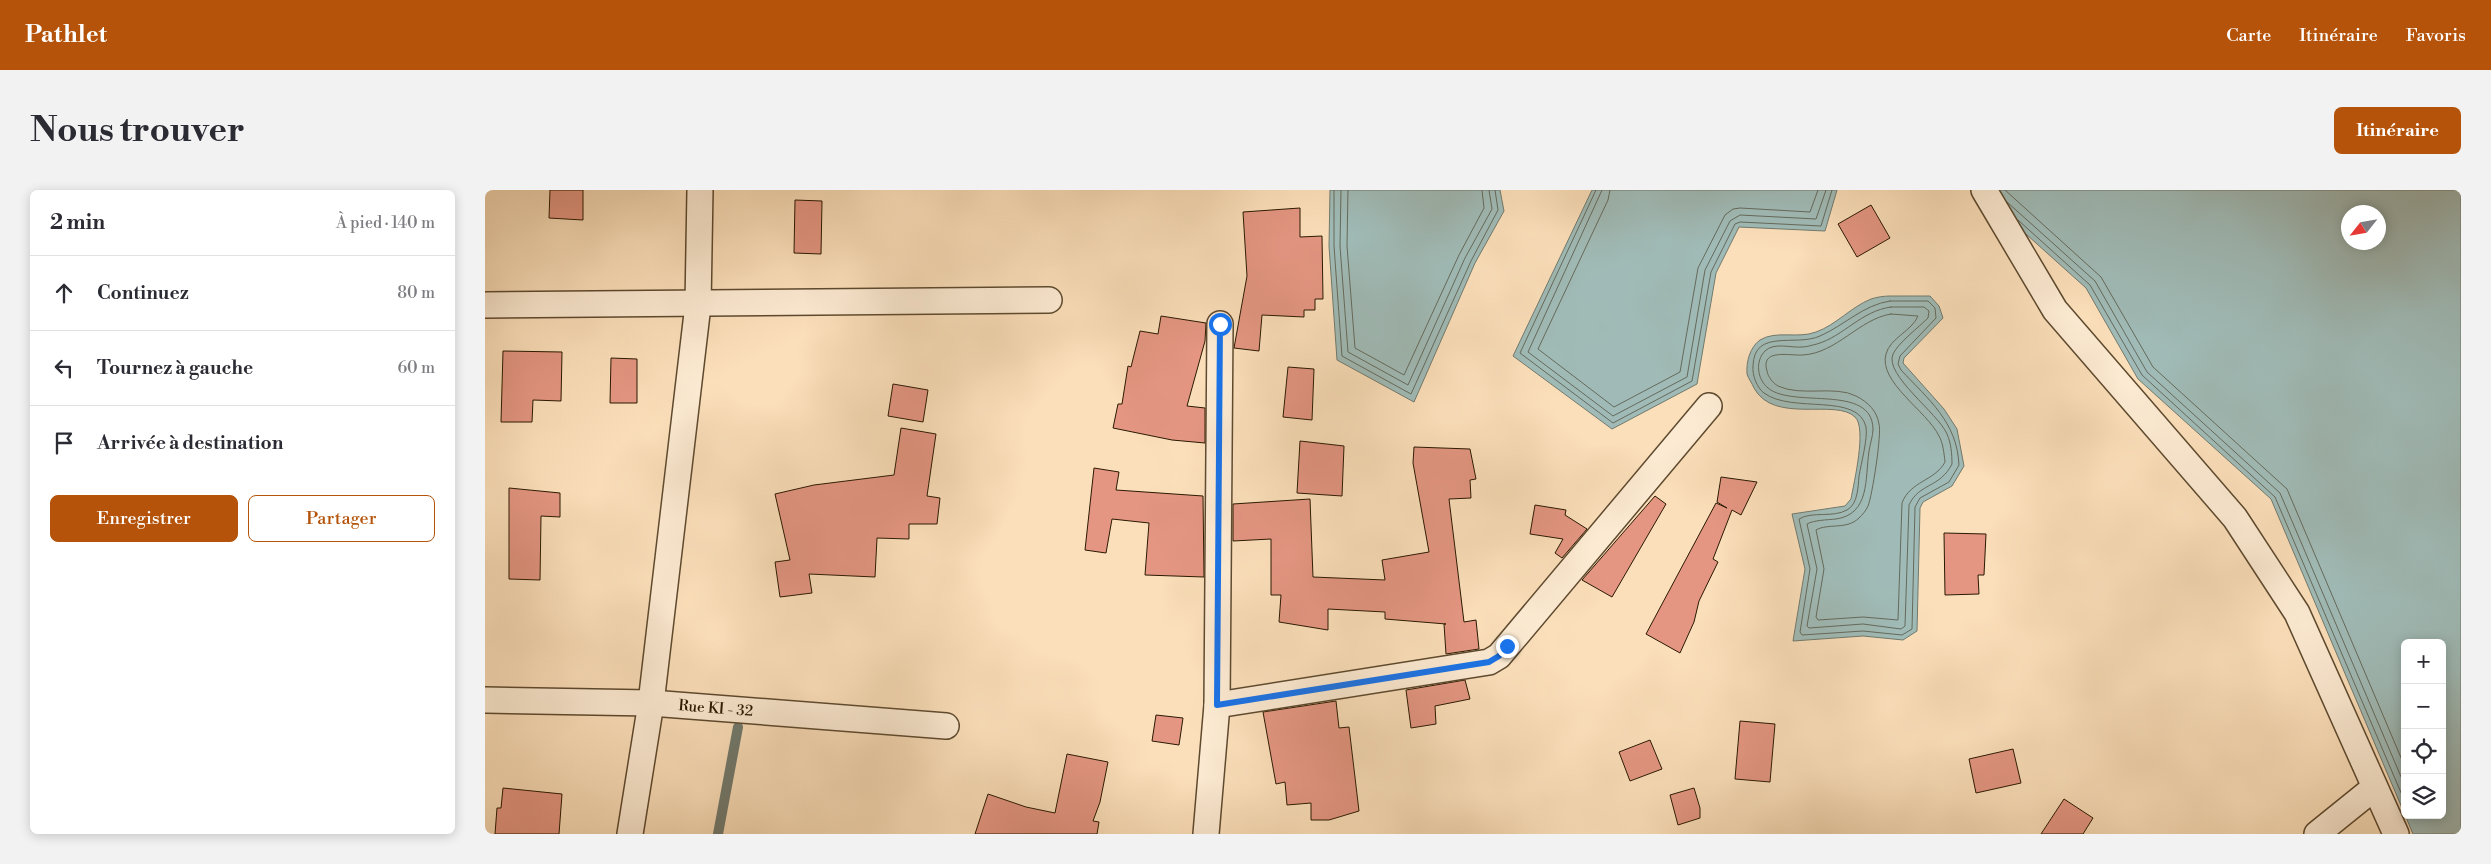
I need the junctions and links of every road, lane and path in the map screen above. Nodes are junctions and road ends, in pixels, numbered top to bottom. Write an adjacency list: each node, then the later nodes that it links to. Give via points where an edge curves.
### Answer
1 (700, 190): 5 (street)
2 (1984, 190): 12 (street, via 2055,310 2235,518 2287,597)
3 (1049, 300): 5 (street)
4 (485, 305): 5 (street)
5 (698, 305): 9 (street)
6 (1220, 324): 10 (street)
7 (1709, 406): 10 (street, via 1499,656 1489,662)
8 (485, 700): 9 (street, Rue KI - 32)
9 (651, 703): 11 (street, Rue KI - 32); 13 (street)
10 (1217, 705): 14 (street)
11 (946, 726)
12 (2374, 788): 15 (street); 16 (street)
13 (630, 834)
14 (1206, 834)
15 (2317, 834)
16 (2396, 834)

